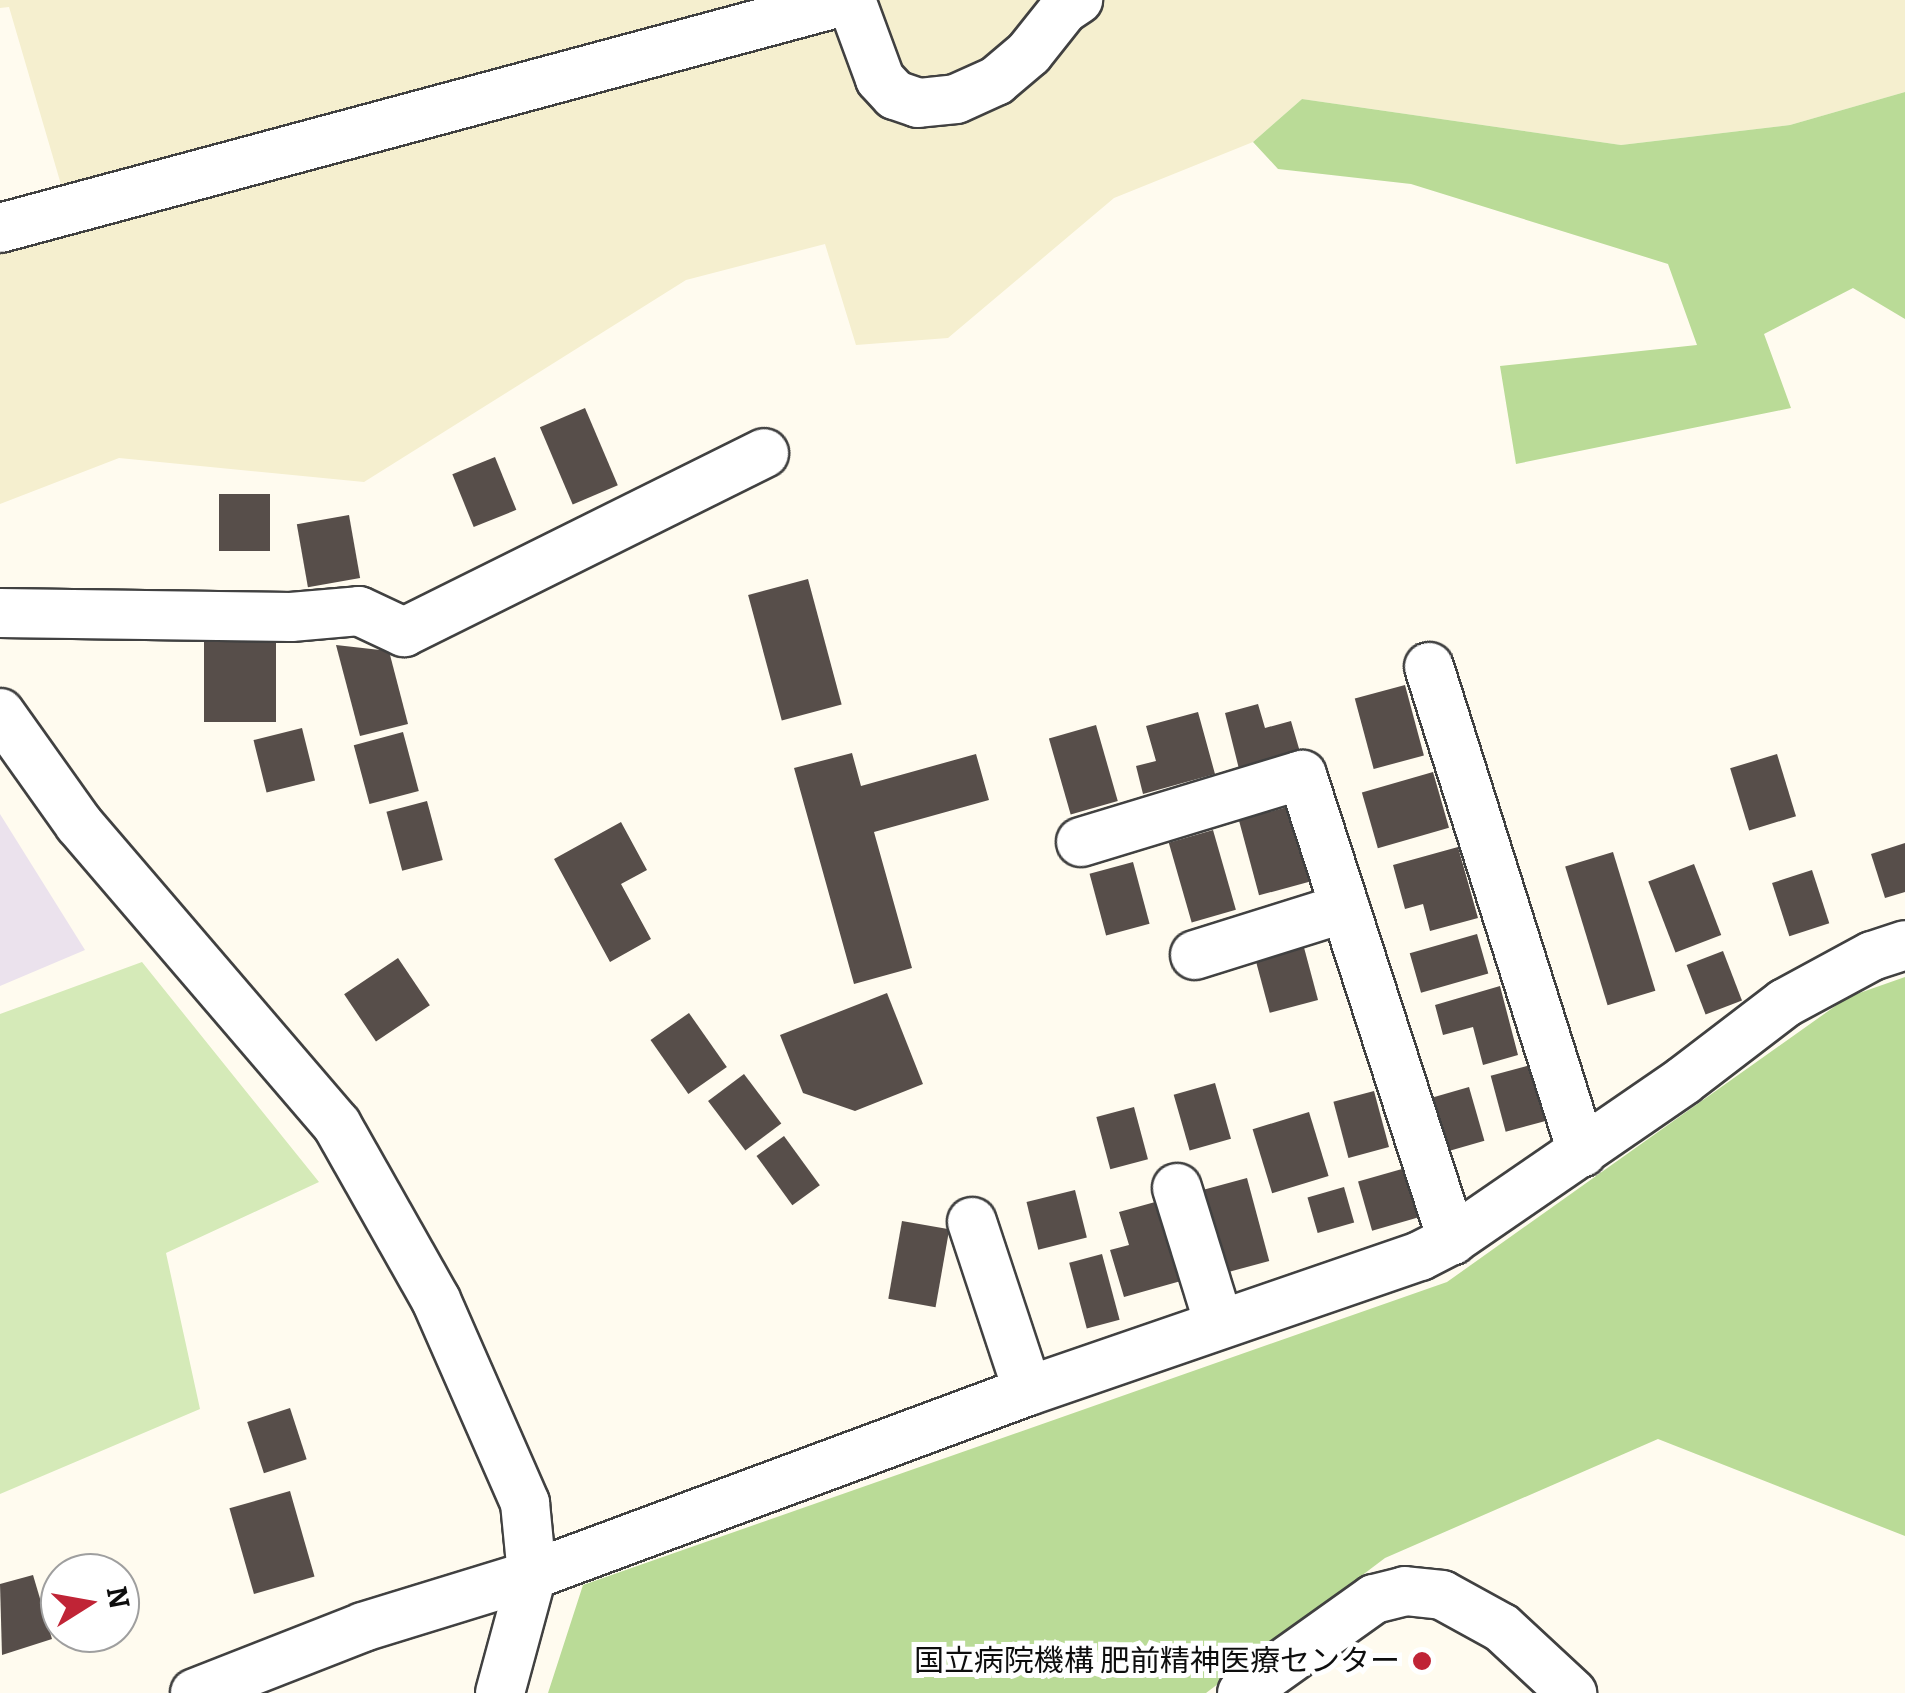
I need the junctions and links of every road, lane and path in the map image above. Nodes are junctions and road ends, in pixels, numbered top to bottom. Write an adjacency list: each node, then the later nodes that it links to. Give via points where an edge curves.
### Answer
1 (849, 0): 2 (street, via 880,79 895,95 918,102 956,98 996,80); 3 (street)
2 (1078, 0)
3 (0, 228)
4 (764, 452): 5 (street, via 404,632 359,611)
5 (0, 613)
6 (1429, 667): 12 (street)
7 (0, 713): 18 (street, via 80,824 337,1125 436,1300 512,1464 525,1503)
8 (1082, 842): 9 (street, via 1302,775)
9 (1346, 908): 11 (street); 15 (street)
10 (1905, 945): 12 (street, via 1784,1003)
11 (1195, 955)
12 (1582, 1152): 15 (street)
13 (1177, 1188): 16 (street)
14 (972, 1222): 17 (street)
15 (1452, 1240): 16 (street)
16 (1219, 1324): 17 (street)
17 (1028, 1392): 18 (street)
18 (532, 1575): 19 (street, via 362,1627); 20 (street)
19 (195, 1693)
20 (500, 1693)
21 (1242, 1693): 22 (street, via 1374,1599 1405,1592 1442,1595 1502,1628)
22 (1572, 1693)

